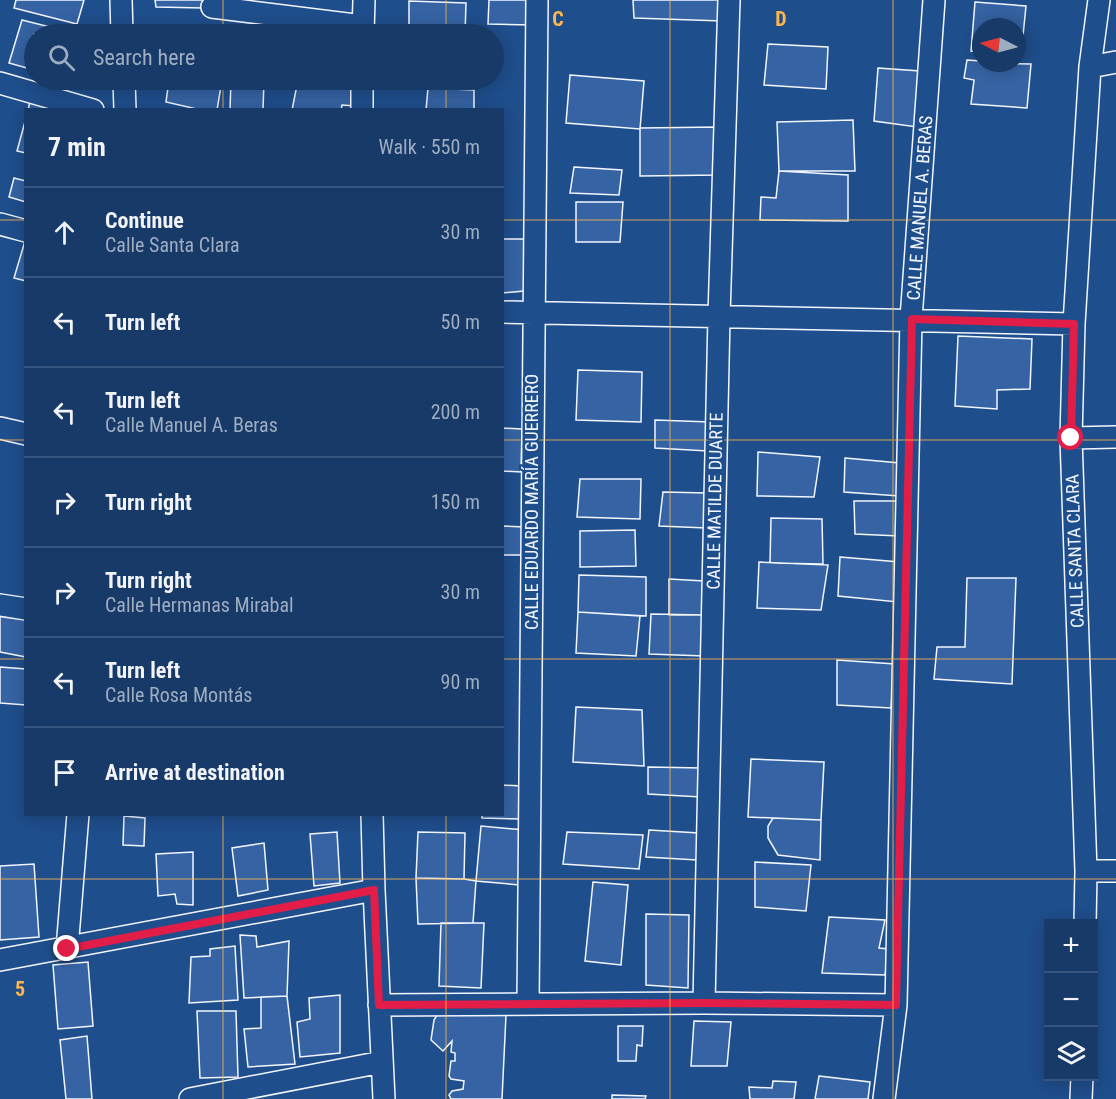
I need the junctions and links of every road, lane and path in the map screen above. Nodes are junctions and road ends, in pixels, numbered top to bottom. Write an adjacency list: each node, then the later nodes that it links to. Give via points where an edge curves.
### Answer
1 (121, 0): 8 (street)
2 (364, 0): 10 (street)
3 (537, 0): 24 (street, CALLE EDUARDO MARÍA GUERRERO)
4 (729, 0): 25 (street, CALLE MATILDE DUARTE)
5 (934, 0): 26 (street, CALLE MANUEL A. BERAS)
6 (1099, 0): 12 (street, CALLE SANTA CLARA)
7 (212, 7): 9 (street)
8 (122, 24)
9 (324, 24)
10 (363, 24)
11 (1116, 62): 12 (street)
12 (1090, 67): 27 (street, CALLE SANTA CLARA)
13 (0, 83): 14 (street)
14 (24, 90)
15 (24, 90): 18 (street)
16 (124, 90): 19 (street)
17 (363, 90): 20 (street)
18 (86, 108)
19 (125, 108)
20 (362, 108)
21 (0, 224): 22 (street)
22 (24, 230)
23 (504, 312): 24 (street)
24 (533, 313): 25 (street); 43 (street, CALLE EDUARDO MARÍA GUERRERO)
25 (719, 316): 26 (street); 42 (street, CALLE MATILDE DUARTE)
26 (912, 319): 27 (street); 45 (street, CALLE MANUEL A. BERAS)
27 (1074, 324): 31 (street, CALLE SANTA CLARA)
28 (0, 428): 29 (street)
29 (24, 434)
30 (1116, 437): 31 (street)
31 (1071, 438): 37 (street, CALLE SANTA CLARA)
32 (0, 605): 33 (street)
33 (24, 609)
34 (78, 816): 40 (street)
35 (372, 816): 38 (street)
36 (1116, 870): 37 (street)
37 (1086, 871): 39 (street, CALLE SANTA CLARA)
38 (374, 890): 40 (street); 44 (street)
39 (1085, 919)
40 (67, 949): 41 (street)
41 (0, 960)
42 (704, 1003): 43 (street); 45 (street)
43 (528, 1004): 44 (street)
44 (379, 1005): 46 (street)
45 (896, 1005): 50 (street, CALLE MANUEL A. BERAS)
46 (382, 1062): 48 (street); 49 (street)
47 (1082, 1081): 51 (street)
48 (201, 1098)
49 (384, 1099)
50 (884, 1099)
51 (1081, 1099)

